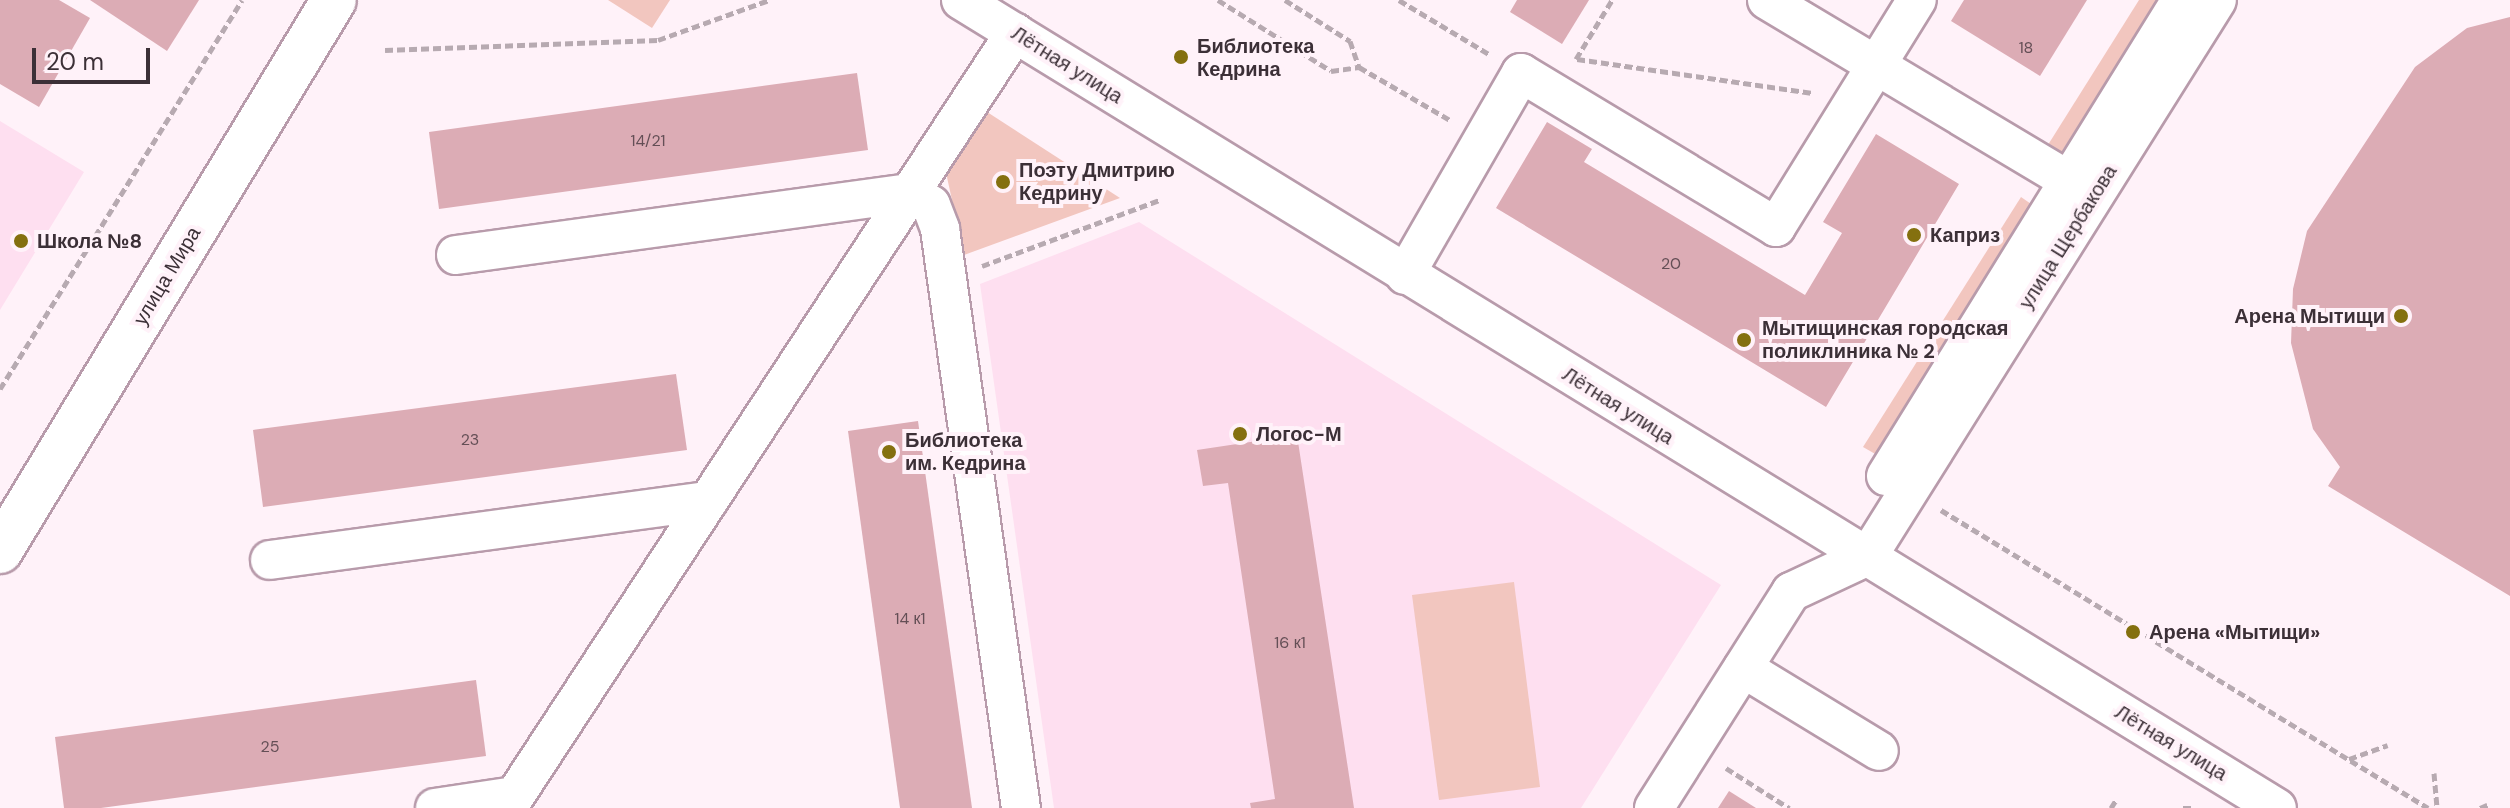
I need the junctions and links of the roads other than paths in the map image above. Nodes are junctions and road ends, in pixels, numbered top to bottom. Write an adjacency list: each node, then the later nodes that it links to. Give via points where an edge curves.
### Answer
1 (334, 0): 15 (main road, улица Мира)
2 (1767, 0): 8 (street)
3 (1917, 0): 8 (street)
4 (2181, 0): 9 (street)
5 (2217, 0): 9 (street, улица Щербакова)
6 (973, 3): 7 (street, Лётная улица)
7 (1015, 33): 10 (street); 12 (street, Лётная улица)
8 (1876, 67): 9 (street); 12 (street, via 1776,227 1521,73)
9 (2081, 188): 13 (street); 16 (street, улица Щербакова)
10 (911, 193): 11 (street); 14 (street); 22 (street, via 931,205 947,279)
11 (456, 255)
12 (1405, 275): 16 (street, Лётная улица)
13 (1886, 476)
14 (708, 501): 17 (street); 20 (street)
15 (0, 551)
16 (1868, 556): 18 (street, via 1791,592); 24 (street, Лётная улица)
17 (270, 560)
18 (1743, 668): 19 (street); 23 (street)
19 (1879, 751)
20 (510, 802): 21 (street)
21 (435, 808)
22 (1021, 808)
23 (1654, 808)
24 (2277, 808)

